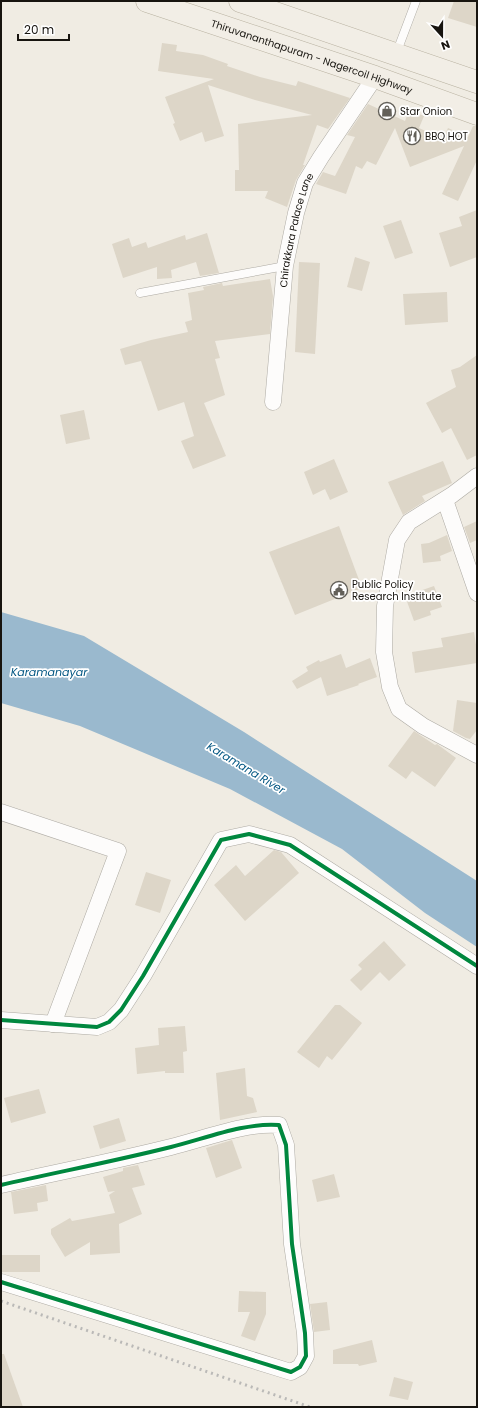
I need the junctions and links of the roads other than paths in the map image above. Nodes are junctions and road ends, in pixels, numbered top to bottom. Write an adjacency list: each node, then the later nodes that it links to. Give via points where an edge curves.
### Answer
1 (147, 1): 5 (main road, Thiruvananthapuram - Nagercoil Highway)
2 (240, 1): 4 (main road)
3 (416, 1): 4 (lane)
4 (396, 55): 6 (main road)
5 (375, 77): 7 (main road, Thiruvananthapuram - Nagercoil Highway); 8 (street, Chirakkara Palace Lane, via 306,183 296,213)
6 (477, 82)
7 (477, 114)
8 (285, 266): 9 (lane); 10 (street, Chirakkara Palace Lane)
9 (140, 292)
10 (273, 402)
11 (477, 476): 12 (street)
12 (444, 500): 13 (street); 14 (street, via 409,522 397,540 385,606 384,652 390,687 399,709 423,726)
13 (477, 593)
14 (477, 755)
15 (1, 812): 18 (street, via 118,851)
16 (477, 966): 18 (street, via 290,844 249,834 221,840 142,976 121,1010 109,1022 97,1027)
17 (1, 1020): 18 (street)
18 (53, 1024)
19 (1, 1185): 20 (street, via 248,1127 279,1126 286,1145 292,1244 306,1356 300,1367 291,1372)
20 (1, 1282)

